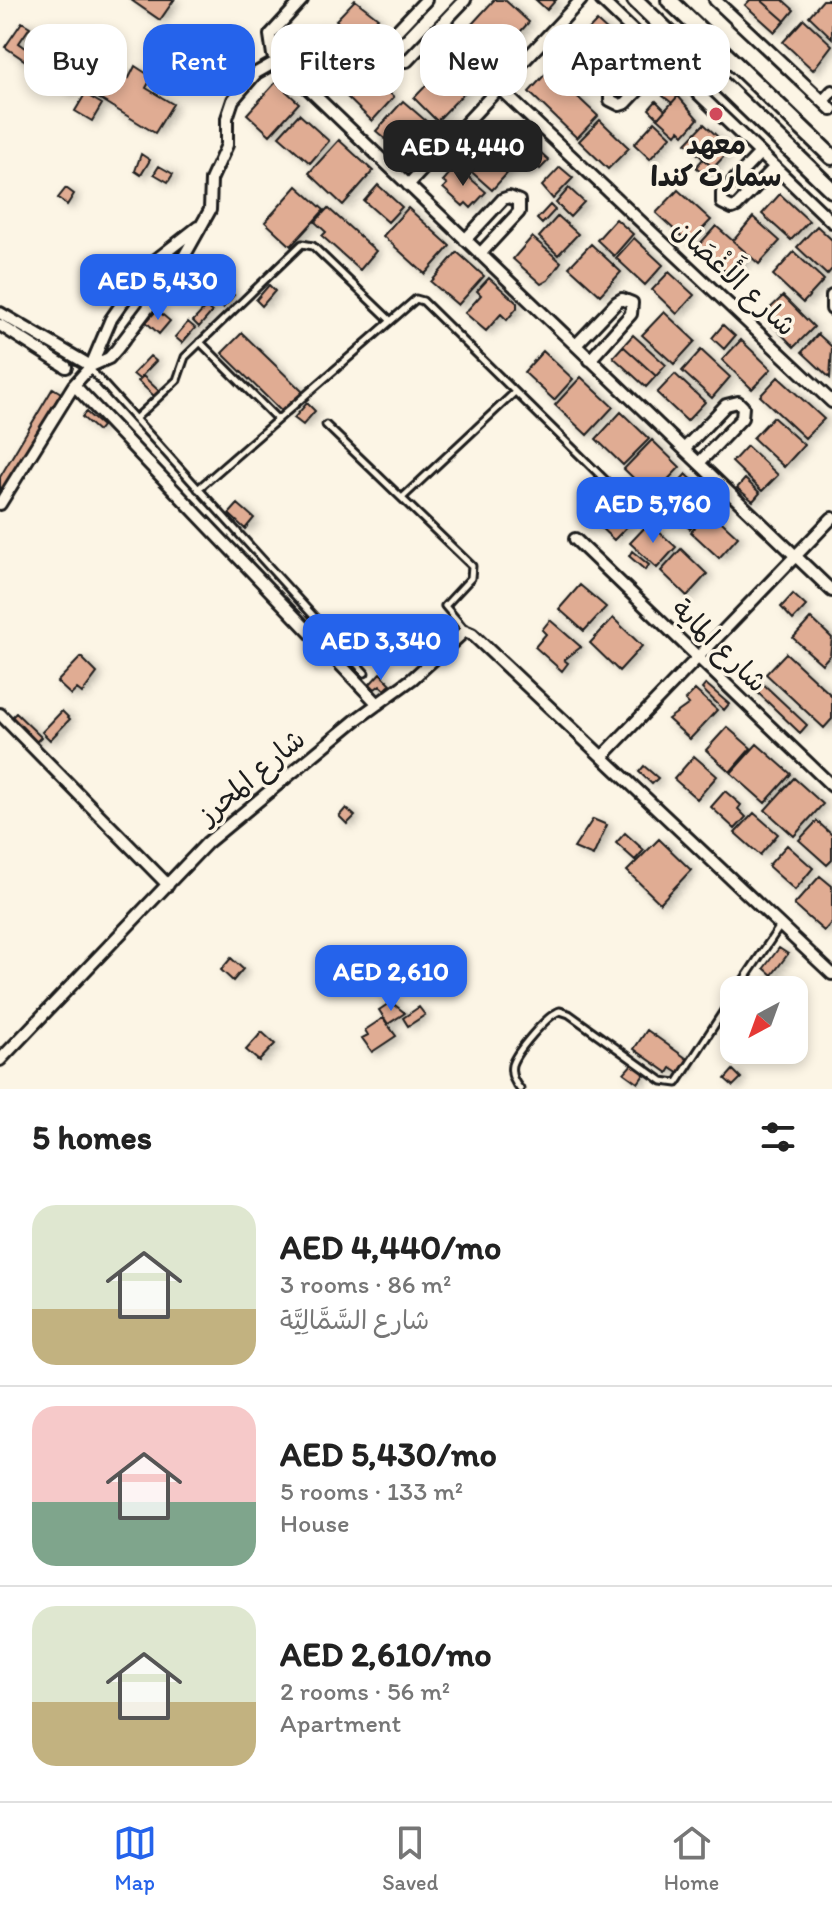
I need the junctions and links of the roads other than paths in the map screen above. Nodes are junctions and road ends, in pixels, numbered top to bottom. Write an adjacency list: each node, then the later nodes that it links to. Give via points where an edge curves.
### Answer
1 (302, 0): 9 (street)
2 (426, 0): 3 (street, via 386,42 393,61 407,61)
3 (465, 0)
4 (581, 0): 11 (street)
5 (601, 0): 10 (street)
6 (635, 0): 26 (main road)
7 (669, 0): 23 (main road)
8 (715, 0): 20 (street)
9 (280, 24)
10 (626, 24)
11 (527, 58)
12 (271, 65): 28 (street, via 256,73 233,100 227,145 212,173 210,210)
13 (832, 91): 20 (street)
14 (316, 96): 25 (street)
15 (491, 96): 25 (street)
16 (507, 96): 43 (street, شارع الأَغْصَان)
17 (610, 96): 18 (street, via 620,105)
18 (633, 96)
19 (700, 96): 22 (street)
20 (823, 101): 21 (street)
21 (832, 110)
22 (760, 153): 24 (street); 24 (street, via 722,193 722,203 737,206)
23 (832, 157)
24 (775, 167): 27 (street)
25 (408, 185): 29 (street)
26 (832, 190)
27 (832, 222)
28 (200, 225): 40 (street, via 176,271 117,349); 40 (street, via 148,266 111,319)
29 (465, 240): 30 (street); 30 (street, via 503,199 519,201 519,212)
30 (480, 254): 37 (street)
31 (832, 296): 32 (street)
32 (832, 309)
33 (0, 313): 40 (street)
34 (390, 320): 36 (lane, via 305,243); 42 (lane, via 413,300 421,300); 45 (lane)
35 (0, 325): 39 (street)
36 (200, 342): 44 (lane, via 183,360 177,380); 45 (lane)
37 (576, 345): 38 (street); 38 (street, via 617,302 632,303 631,314)
38 (590, 360): 47 (street)
39 (66, 367)
40 (90, 367): 41 (street); 44 (lane)
41 (74, 385): 52 (street); 60 (street)
42 (515, 392): 49 (lane); 51 (lane)
43 (832, 402)
44 (135, 419): 50 (lane)
45 (277, 419): 50 (lane)
46 (326, 425): 51 (lane)
47 (684, 449): 48 (street); 48 (street, via 726,405 738,402 742,418)
48 (699, 463): 55 (street)
49 (606, 481)
50 (198, 489): 59 (lane)
51 (402, 498): 57 (lane, via 473,568 471,578 445,606)
52 (0, 504)
53 (832, 518): 55 (street)
54 (575, 539): 58 (street, شارع الماية)
55 (796, 556): 56 (street); 58 (street)
56 (832, 591)
57 (467, 631): 60 (street, شارع المحرز); 62 (street)
58 (698, 657): 62 (street); 63 (street, شارع الماية)
59 (365, 673)
60 (378, 704): 64 (street, شارع المحرز, via 227,825)
61 (0, 714): 64 (street)
62 (602, 757): 65 (street)
63 (832, 786)
64 (168, 885): 69 (street, شارع المحرز)
65 (781, 925): 66 (street); 67 (lane)
66 (832, 974)
67 (746, 976)
68 (720, 1017): 70 (lane, via 677,1083 662,1081 560,1011 549,1016 513,1062 513,1078)
69 (0, 1060)
70 (520, 1089)

